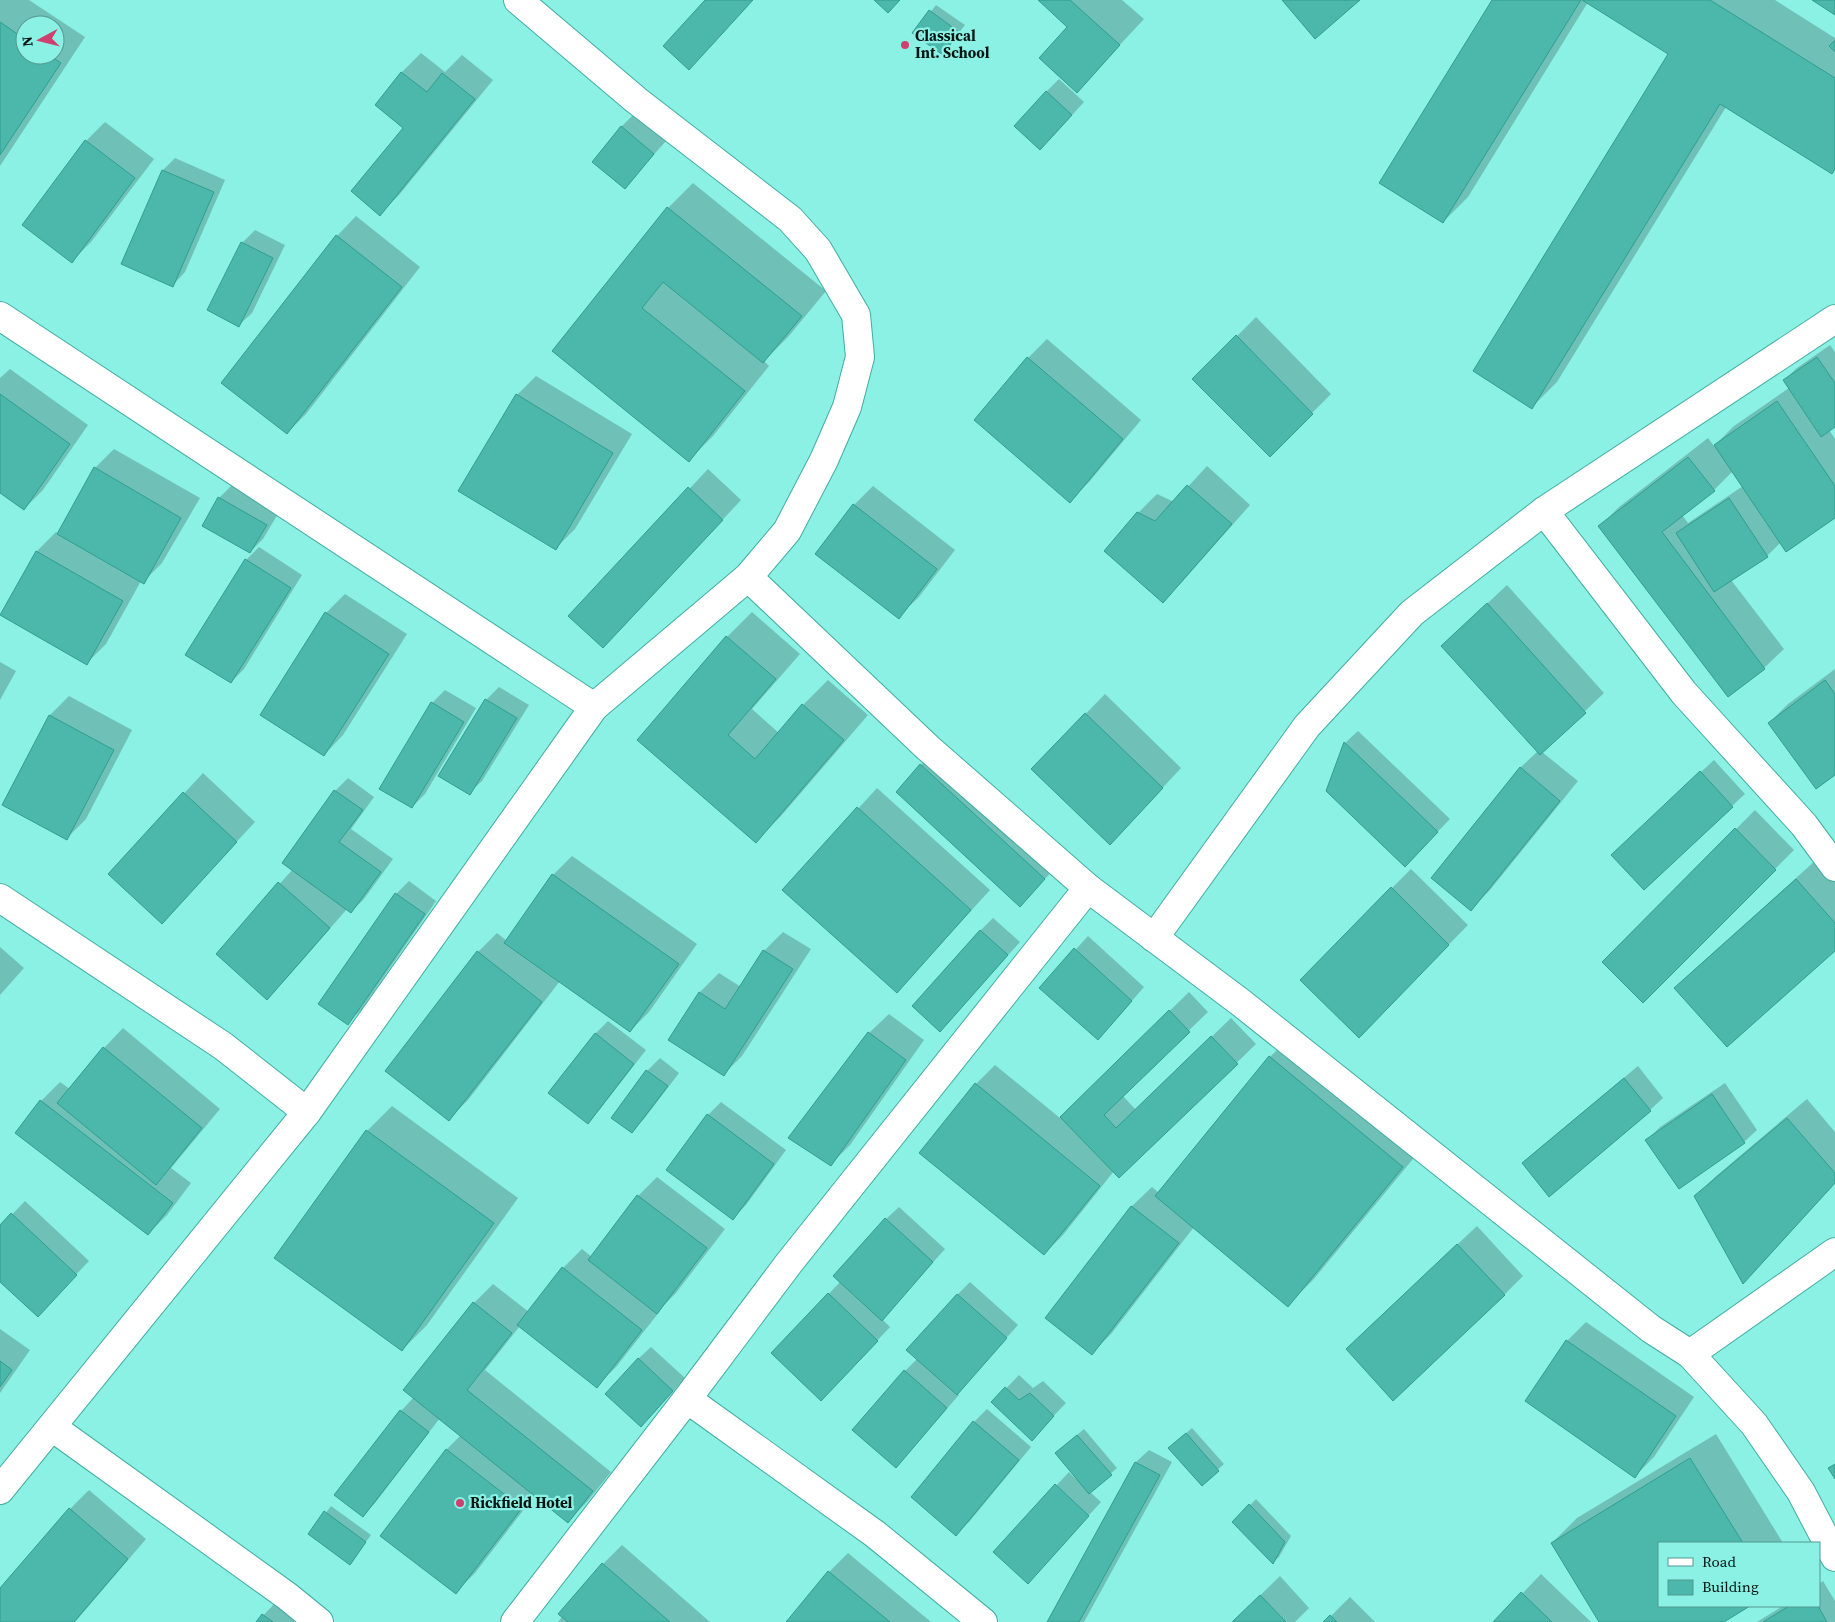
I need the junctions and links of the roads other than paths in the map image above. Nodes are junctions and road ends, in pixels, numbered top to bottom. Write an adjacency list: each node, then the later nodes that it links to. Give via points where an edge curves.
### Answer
1 (518, 0): 5 (street, via 636,100 790,219 818,250 856,315 860,357 847,407 787,531)
2 (0, 316): 6 (street)
3 (1835, 319): 4 (street)
4 (1544, 511): 7 (street, via 1684,693 1804,825); 10 (street, via 1412,613 1314,719)
5 (748, 577): 6 (street); 8 (street, via 927,747)
6 (594, 707): 11 (street)
7 (1835, 867)
8 (1088, 888): 10 (street); 14 (street, via 789,1263)
9 (0, 898): 11 (street, via 223,1046)
10 (1154, 938): 13 (street, via 1651,1329)
11 (307, 1112): 15 (street)
12 (1835, 1252): 13 (street)
13 (1690, 1354): 17 (street, via 1754,1424 1801,1492)
14 (687, 1399): 19 (street); 20 (street, via 875,1534)
15 (52, 1426): 16 (street); 18 (street)
16 (0, 1490)
17 (1835, 1558)
18 (320, 1622)
19 (515, 1622)
20 (983, 1622)

